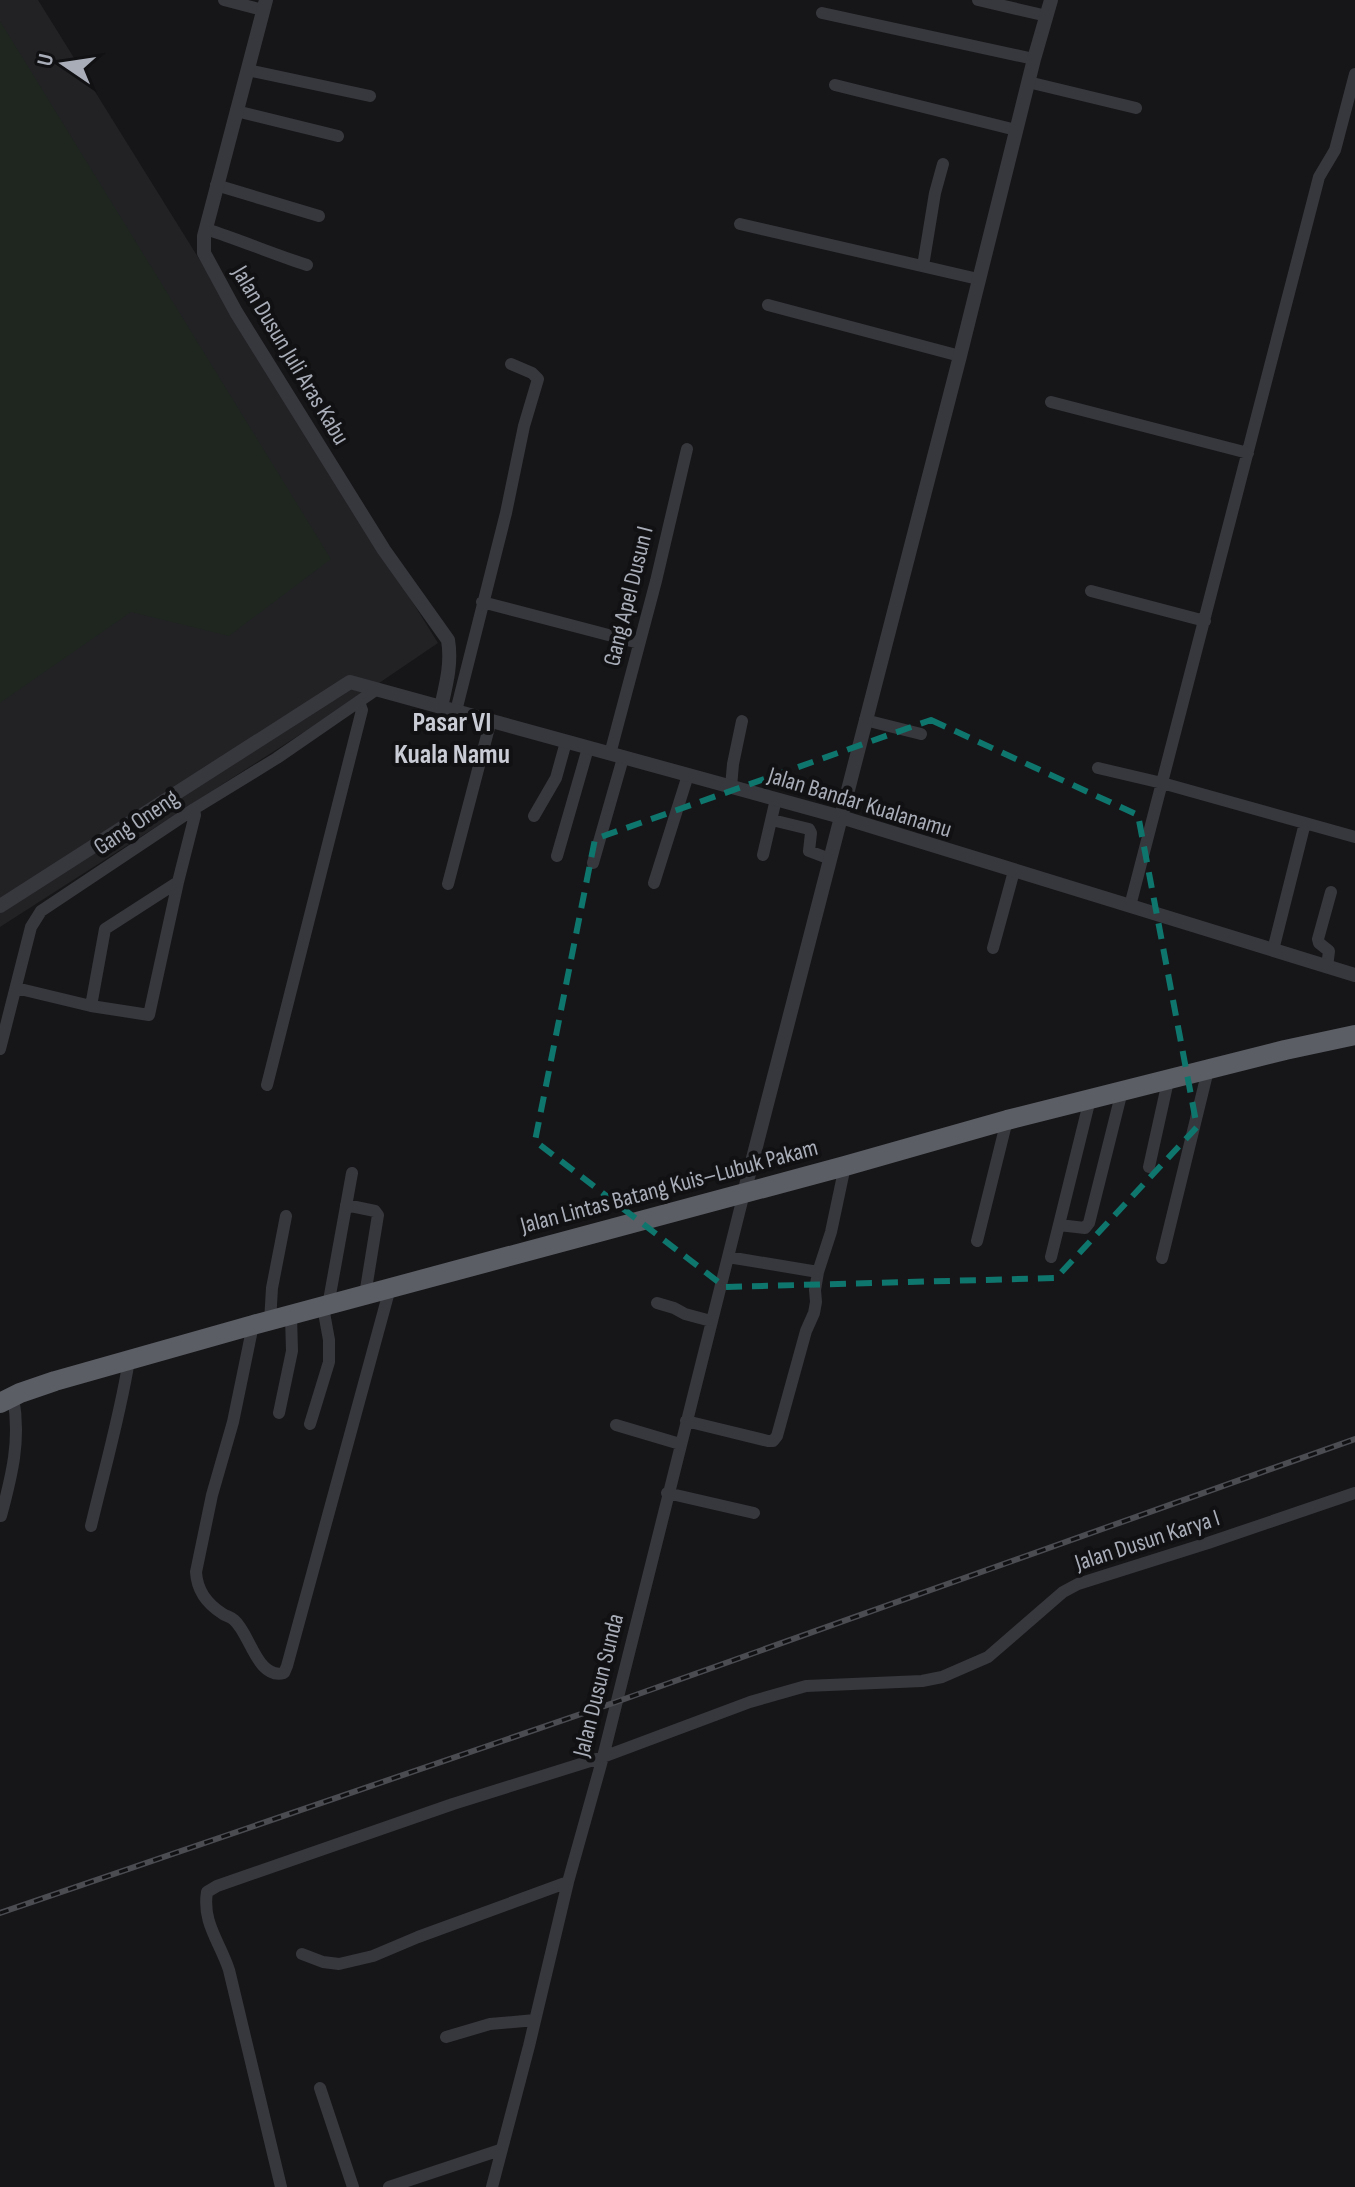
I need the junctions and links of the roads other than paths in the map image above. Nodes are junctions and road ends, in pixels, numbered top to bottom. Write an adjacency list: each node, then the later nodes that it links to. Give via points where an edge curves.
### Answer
1 (224, 0): 4 (street)
2 (978, 0): 6 (street)
3 (1051, 0): 6 (street)
4 (264, 5): 8 (street, Jalan Dusun Juli Aras Kabu)
5 (822, 13): 7 (street)
6 (1047, 16): 7 (street)
7 (1034, 59): 10 (street)
8 (247, 70): 12 (street); 14 (street, Jalan Dusun Juli Aras Kabu)
9 (1355, 74): 30 (street, via 1335,150 1319,177)
10 (1028, 82): 13 (street); 15 (street)
11 (835, 85): 15 (street)
12 (370, 96)
13 (1136, 108)
14 (236, 111): 16 (street); 18 (street, Jalan Dusun Juli Aras Kabu)
15 (1016, 130): 24 (street)
16 (338, 136)
17 (943, 164): 23 (street)
18 (216, 185): 19 (street); 21 (street, Jalan Dusun Juli Aras Kabu)
19 (319, 216)
20 (740, 224): 23 (street)
21 (206, 229): 22 (street); 35 (street, Jalan Dusun Juli Aras Kabu, via 204,253 236,312 384,550 448,640)
22 (307, 265)
23 (923, 266): 24 (street)
24 (978, 279): 26 (street)
25 (768, 305): 26 (street)
26 (960, 356): 40 (street)
27 (511, 364): 32 (street, via 538,379)
28 (1051, 402): 30 (street)
29 (687, 449): 34 (street, Gang Apel Dusun I)
30 (1248, 453): 33 (street)
31 (1091, 591): 33 (street)
32 (482, 602): 34 (street); 35 (street)
33 (1205, 621): 48 (street)
34 (639, 643): 45 (street, Gang Apel Dusun I)
35 (456, 674): 38 (street, Jalan Dusun Juli Aras Kabu)
36 (377, 689): 37 (street, Gang Oneng); 38 (street, Jalan Bandar Kualanamu); 68 (street, Jalan Bandar Kualanamu, via 350,682)
37 (359, 702): 52 (street, Gang Oneng); 80 (street, via 362,710)
38 (449, 709): 39 (street, Jalan Bandar Kualanamu)
39 (491, 720): 43 (street, Jalan Bandar Kualanamu); 66 (street)
40 (865, 720): 42 (street); 54 (street)
41 (742, 721): 49 (street)
42 (921, 734)
43 (566, 742): 44 (street, Jalan Bandar Kualanamu); 53 (street, via 556,778)
44 (588, 748): 45 (street, Jalan Bandar Kualanamu); 60 (street)
45 (616, 756): 47 (street, Jalan Bandar Kualanamu); 62 (street, Gang Apel Dusun I)
46 (1098, 768): 48 (street)
47 (688, 775): 49 (street, Jalan Bandar Kualanamu); 65 (street)
48 (1162, 783): 56 (street); 69 (street)
49 (731, 787): 50 (street, Jalan Bandar Kualanamu)
50 (776, 799): 51 (street, Jalan Bandar Kualanamu); 55 (street)
51 (799, 805): 54 (street, Jalan Bandar Kualanamu); 57 (street)
52 (194, 809): 64 (street); 74 (street, Gang Oneng, via 41,911 31,927)
53 (534, 816)
54 (841, 817): 61 (street); 63 (street, Jalan Bandar Kualanamu)
55 (772, 820): 57 (street); 59 (street)
56 (1305, 823): 58 (street); 71 (street)
57 (794, 826): 61 (street, via 809,829 809,851)
58 (1355, 837)
59 (763, 855)
60 (557, 856)
61 (830, 859): 87 (street)
62 (593, 863)
63 (1014, 871): 69 (street, Jalan Bandar Kualanamu); 70 (street)
64 (178, 882): 75 (street, via 105,929); 75 (street, via 149,1015)
65 (654, 883)
66 (448, 884)
67 (1331, 892): 72 (street, via 1318,939 1329,951)
68 (0, 906)
69 (1130, 906): 71 (street, Jalan Bandar Kualanamu)
70 (993, 948)
71 (1273, 950): 72 (street, Jalan Bandar Kualanamu)
72 (1327, 967): 73 (street, Jalan Bandar Kualanamu)
73 (1355, 975)
74 (16, 988): 75 (street); 77 (street, Gang Oneng)
75 (91, 1006)
76 (1355, 1035): 78 (highway, Jalan Lintas Batang Kuis–Lubuk Pakam)
77 (0, 1049)
78 (1208, 1070): 79 (highway, Jalan Lintas Batang Kuis–Lubuk Pakam); 94 (street)
79 (1168, 1081): 81 (highway, Jalan Lintas Batang Kuis–Lubuk Pakam); 85 (street)
80 (267, 1085)
81 (1122, 1091): 82 (highway, Jalan Lintas Batang Kuis–Lubuk Pakam); 90 (street, via 1089,1223 1081,1229)
82 (1090, 1099): 83 (highway, Jalan Lintas Batang Kuis–Lubuk Pakam); 90 (street)
83 (1007, 1120): 84 (highway, Jalan Lintas Batang Kuis–Lubuk Pakam); 91 (street)
84 (845, 1166): 87 (highway, Jalan Lintas Batang Kuis–Lubuk Pakam); 95 (street)
85 (1149, 1167)
86 (352, 1173): 88 (street)
87 (744, 1193): 92 (street, Jalan Dusun Sunda); 96 (highway, Jalan Lintas Batang Kuis–Lubuk Pakam)
88 (346, 1205): 97 (street, via 378,1215); 99 (street)
89 (286, 1216): 102 (street)
90 (1059, 1225): 93 (street)
91 (977, 1241)
92 (728, 1257): 95 (street); 101 (street, Jalan Dusun Sunda)
93 (1051, 1257)
94 (1162, 1258)
95 (818, 1272): 106 (street, via 814,1313 775,1439)
96 (390, 1288): 97 (highway, Jalan Lintas Batang Kuis–Lubuk Pakam); 102 (street, via 287,1666 277,1674 264,1668 236,1621 203,1596 196,1572)
97 (365, 1295): 99 (highway, Jalan Lintas Batang Kuis–Lubuk Pakam)
98 (657, 1303): 101 (street)
99 (326, 1306): 100 (highway, Jalan Lintas Batang Kuis–Lubuk Pakam); 107 (street, via 329,1362)
100 (291, 1316): 102 (highway, Jalan Lintas Batang Kuis–Lubuk Pakam); 105 (street, via 292,1351)
101 (711, 1321): 106 (street, Jalan Dusun Sunda)
102 (261, 1323): 103 (highway, Jalan Lintas Batang Kuis–Lubuk Pakam)
103 (129, 1360): 104 (highway, Jalan Lintas Batang Kuis–Lubuk Pakam); 114 (street)
104 (6, 1400): 113 (street, via 16,1414 14,1467)
105 (279, 1413)
106 (686, 1421): 109 (street, Jalan Dusun Sunda)
107 (310, 1424)
108 (616, 1425): 109 (street)
109 (680, 1444): 110 (street, Jalan Dusun Sunda)
110 (667, 1493): 112 (street); 115 (street, Jalan Dusun Sunda)
111 (1355, 1493): 115 (street, Jalan Dusun Karya I, via 1078,1584 988,1657 942,1677 806,1686)
112 (754, 1513)
113 (1, 1516)
114 (91, 1526)
115 (603, 1757): 116 (street, Jalan Dusun Sunda); 122 (street, Jalan Dusun Karya I, via 207,1892 207,1923 229,1970)
116 (568, 1882): 117 (street, via 373,1956 339,1964); 118 (street, Jalan Dusun Sunda)
117 (302, 1954)
118 (535, 2020): 119 (street, via 490,2024); 121 (street, Jalan Dusun Sunda)
119 (446, 2037)
120 (320, 2088): 123 (street)
121 (500, 2150): 124 (street); 125 (street, Jalan Dusun Sunda)
122 (281, 2187)
123 (353, 2187)
124 (389, 2187)
125 (492, 2187)

